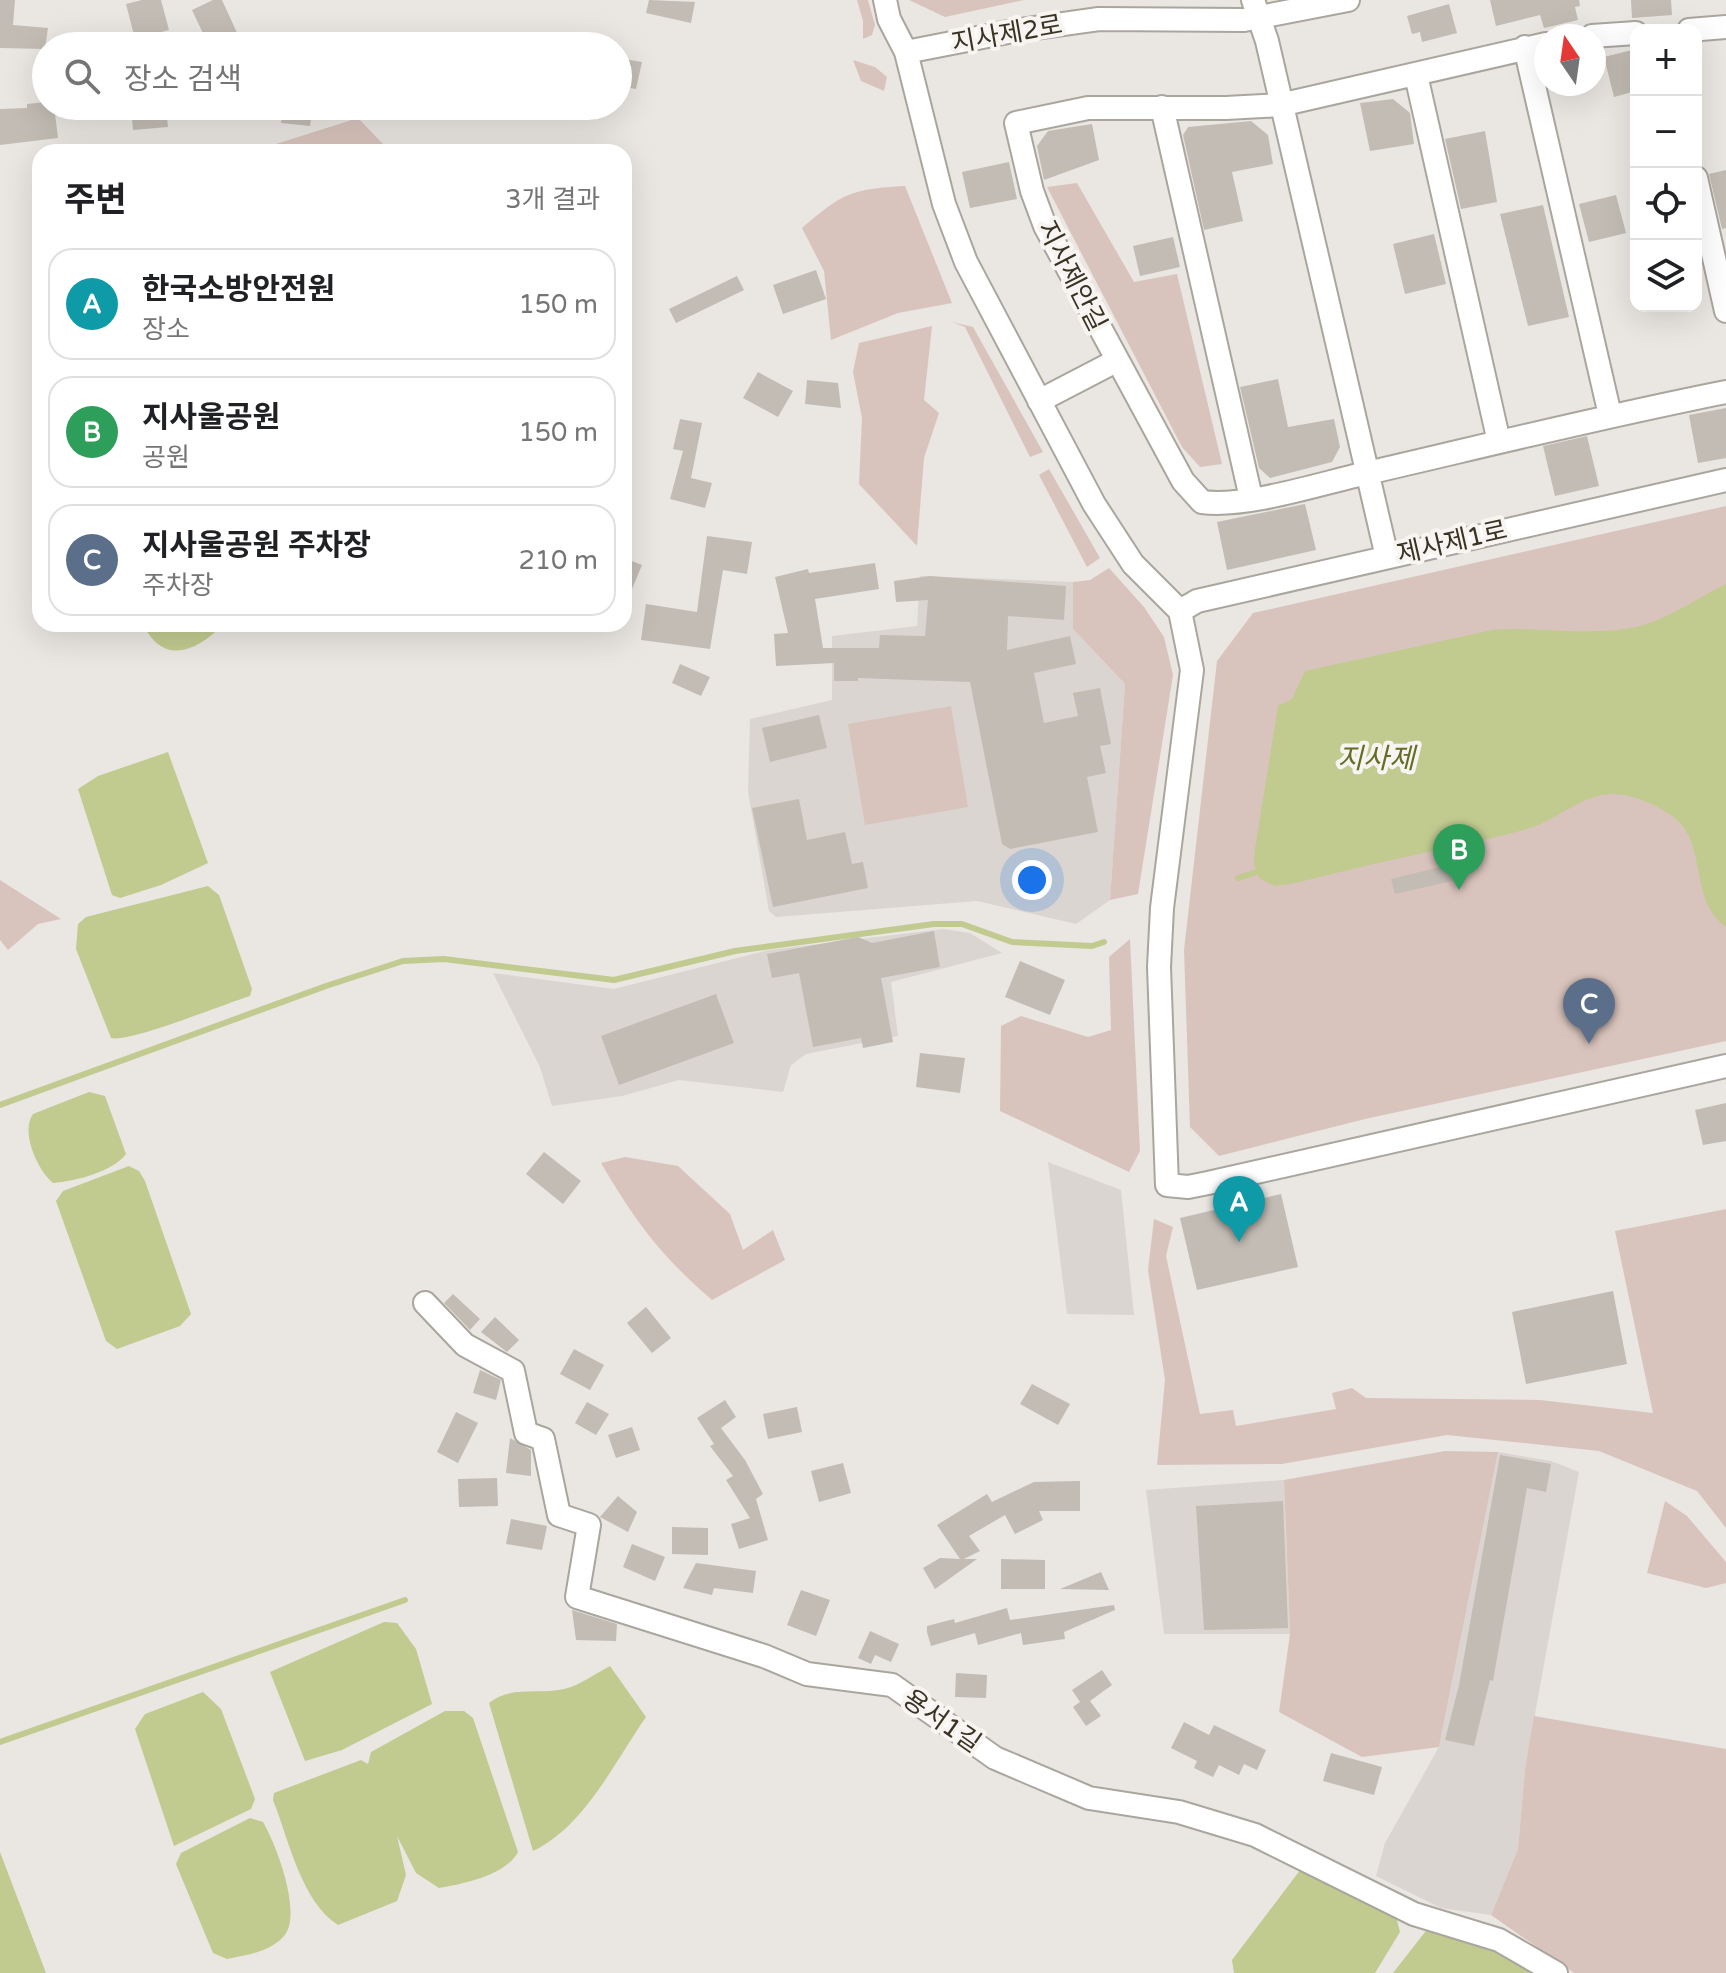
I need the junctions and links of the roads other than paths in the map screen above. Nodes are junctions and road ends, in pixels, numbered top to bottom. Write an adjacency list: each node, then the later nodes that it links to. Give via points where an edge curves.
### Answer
1 (885, 0): 9 (street)
2 (1348, 0): 3 (street, 지사제2로)
3 (1257, 9): 9 (street, 지사제2로, via 1099,19); 12 (street)
4 (1726, 27): 5 (street)
5 (1702, 29)
6 (1630, 33): 7 (street)
7 (1606, 35)
8 (1534, 46): 10 (street, 지사제안길)
9 (906, 52): 18 (street, via 944,204 966,262)
10 (1416, 75): 12 (street, 지사제안길); 20 (street)
11 (1546, 96): 19 (street, 지사제안길)
12 (1280, 105): 13 (street, 지사제안길); 21 (street)
13 (1162, 107): 16 (street, 지사제안길, via 1088,108 1016,123 1045,226); 23 (street)
14 (1702, 205): 15 (street)
15 (1726, 311)
16 (1116, 361): 18 (street); 23 (street, 지사제안길, via 1183,481 1202,502 1221,505)
17 (1726, 392): 19 (street, 지사제안길)
18 (1039, 401): 25 (street, via 1133,564)
19 (1610, 415): 20 (street, 지사제안길)
20 (1499, 442): 21 (street, 지사제안길)
21 (1366, 473): 23 (street, 지사제안길); 24 (street)
22 (1726, 480): 24 (street, 제사제1로)
23 (1251, 498)
24 (1387, 557): 25 (street, 제사제1로, via 1197,601)
25 (1180, 611): 26 (street, via 1192,670 1159,952 1167,1185 1208,1183)
26 (1726, 1066)
27 (425, 1303): 28 (street, 용서1길, via 465,1345 513,1371 526,1433 543,1439 559,1515 589,1525 577,1597 751,1651 807,1674 892,1685 995,1758 1089,1798 1179,1812 1255,1835 1414,1914 1499,1940)
28 (1556, 1973)

